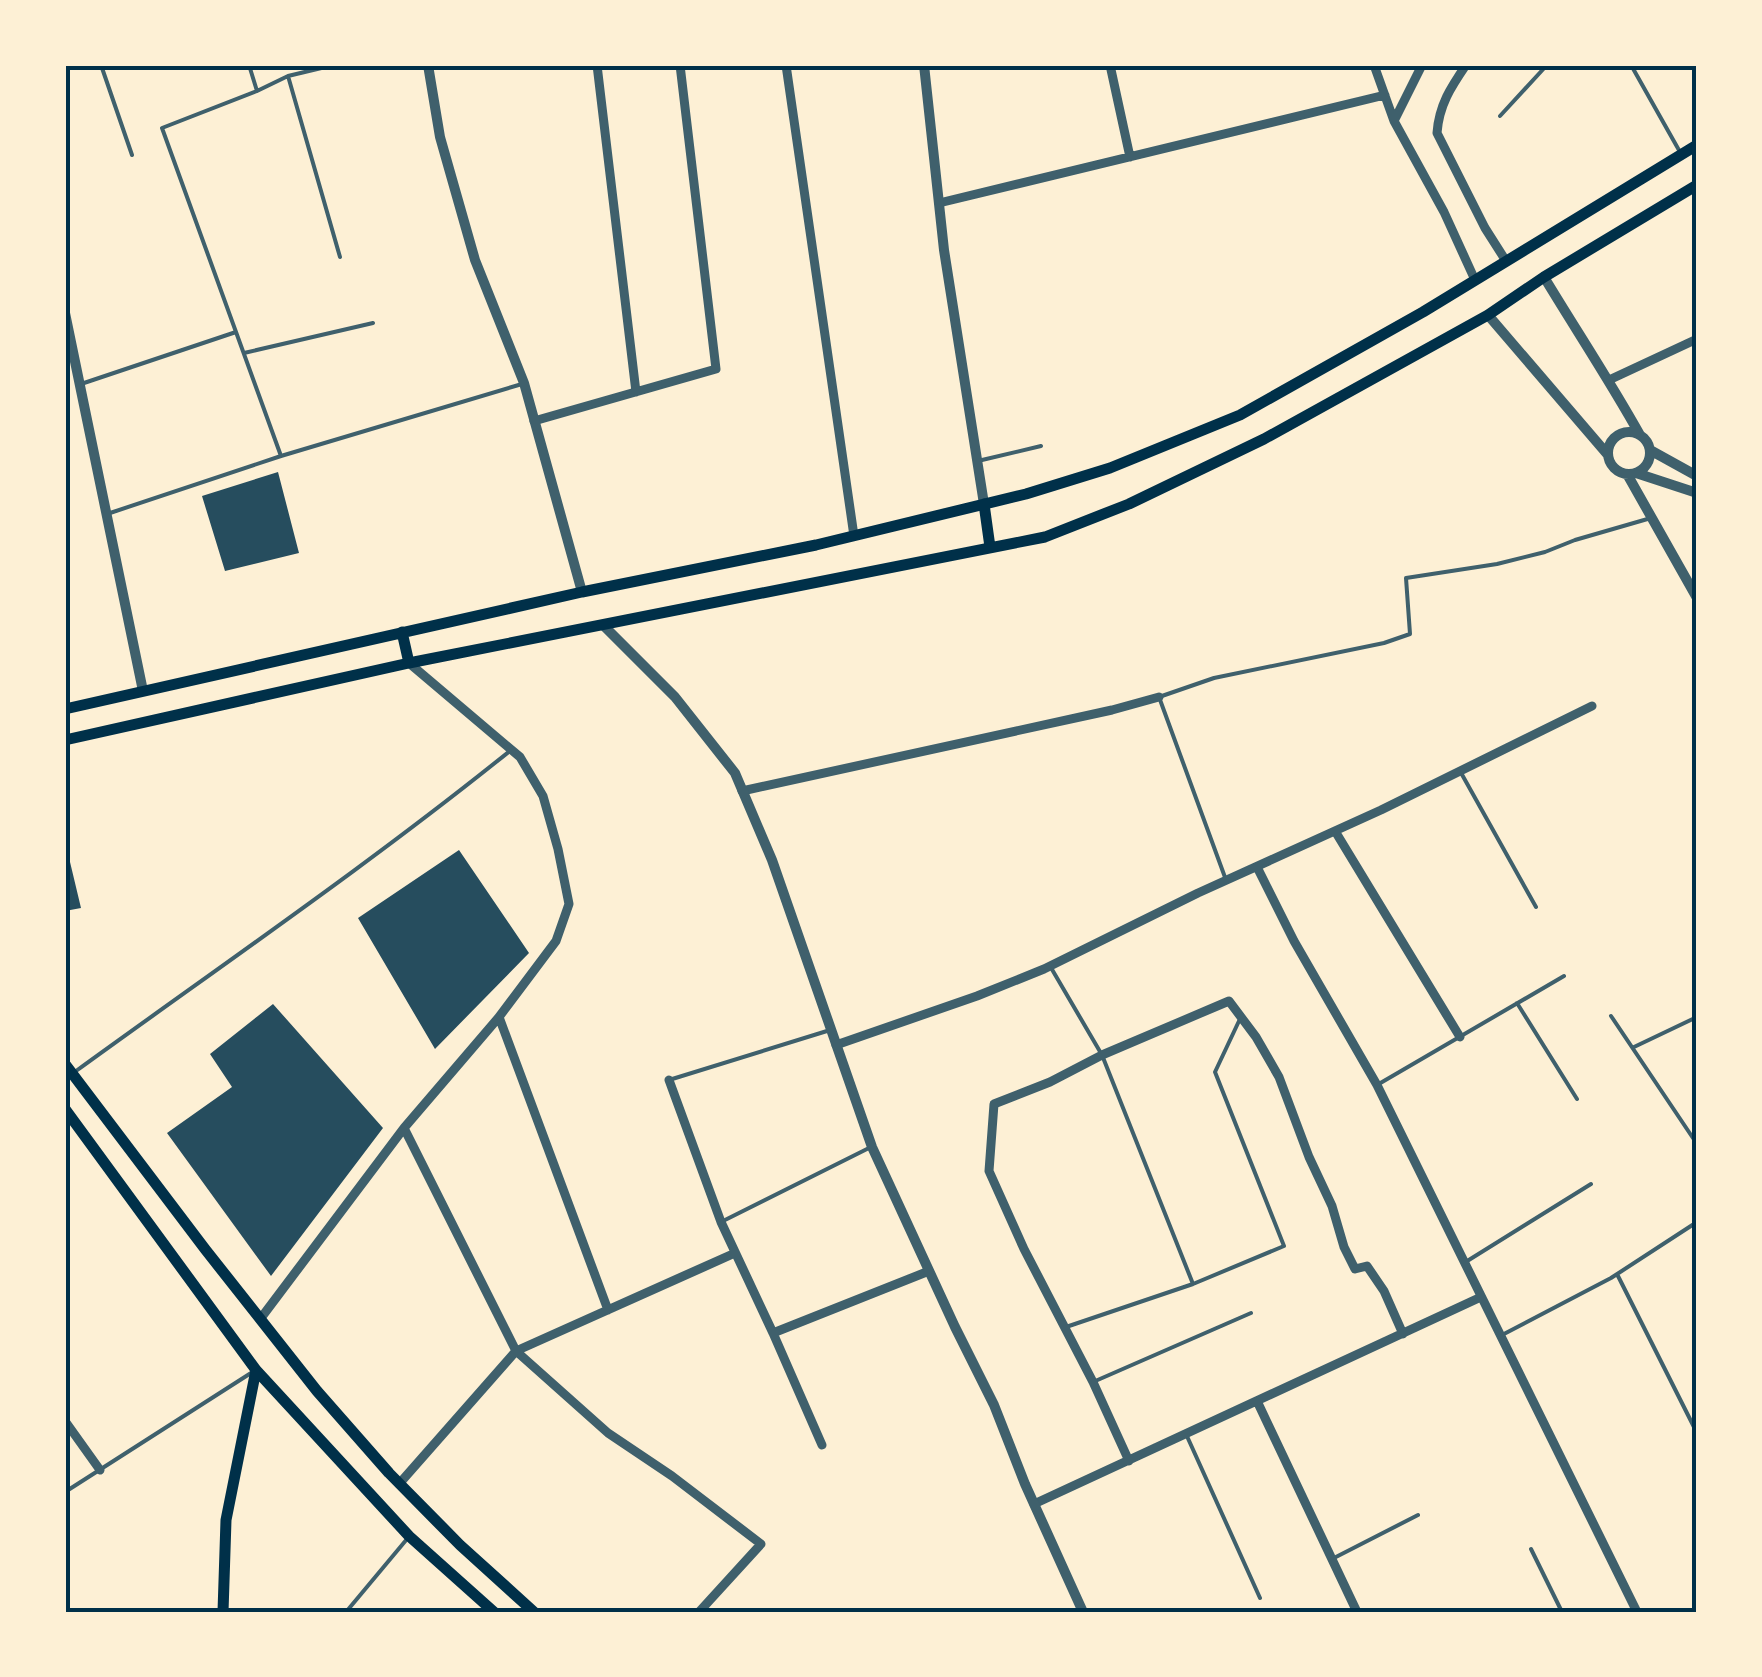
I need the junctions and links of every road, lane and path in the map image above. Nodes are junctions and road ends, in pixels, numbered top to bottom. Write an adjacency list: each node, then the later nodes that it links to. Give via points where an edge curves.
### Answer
1 (101, 65): 22 (lane)
2 (249, 65): 16 (lane)
3 (334, 65): 15 (lane)
4 (428, 65): 37 (street, via 440,137 475,260)
5 (597, 65): 39 (street)
6 (680, 65): 39 (street, via 716,369)
7 (786, 65): 53 (street)
8 (924, 65): 25 (street)
9 (1110, 65): 23 (street)
10 (1374, 65): 17 (street)
11 (1422, 65): 19 (street)
12 (1466, 65): 27 (street, via 1446,94 1437,133)
13 (1546, 65): 18 (lane)
14 (1630, 65): 21 (lane)
15 (288, 76): 16 (lane); 26 (lane)
16 (257, 91): 33 (lane, via 162,128)
17 (1384, 96): 19 (street); 23 (street)
18 (1500, 116)
19 (1394, 120): 29 (street)
20 (1697, 145): 21 (main road)
21 (1681, 154): 27 (main road)
22 (132, 156)
23 (1130, 157): 25 (street)
24 (1697, 184): 28 (main road)
25 (939, 203): 46 (street)
26 (340, 256)
27 (1506, 261): 29 (main road)
28 (1544, 277): 31 (main road); 36 (street)
29 (1476, 280): 50 (main road, via 1240,415 1110,468)
30 (65, 314): 38 (street)
31 (1488, 315): 45 (street); 54 (main road, via 1264,439 1129,504 1045,537)
32 (373, 324): 35 (lane)
33 (236, 332): 35 (lane); 38 (lane)
34 (1697, 340): 36 (street)
35 (244, 354): 44 (lane)
36 (1609, 380): 41 (street)
37 (524, 383): 40 (street); 44 (lane)
38 (80, 384): 51 (street)
39 (636, 392): 40 (street)
40 (534, 421): 55 (street)
41 (1640, 434): 43 (street); 45 (street, via 1622,432)
42 (1041, 446): 46 (lane)
43 (1650, 450): 47 (street, via 1644,468); 48 (street)
44 (281, 456): 51 (lane)
45 (1608, 456): 47 (street, via 1618,471)
46 (977, 461): 50 (street)
47 (1632, 474): 49 (street); 52 (street)
48 (1697, 476)
49 (1697, 493)
50 (984, 504): 53 (main road); 54 (main road)
51 (106, 514): 60 (street)
52 (1651, 518): 56 (street); 61 (lane, via 1513,560 1406,578 1410,634)
53 (854, 536): 55 (main road)
54 (990, 548): 57 (main road)
55 (582, 592): 58 (main road)
56 (1697, 598)
57 (603, 625): 59 (main road); 67 (street, via 674,697)
58 (402, 632): 59 (main road); 60 (main road)
59 (409, 663): 64 (main road); 65 (street)
60 (144, 691): 63 (main road)
61 (1159, 696): 67 (street); 70 (lane)
62 (1592, 706): 66 (street)
63 (65, 709)
64 (65, 740)
65 (511, 750): 76 (street, via 543,796 570,904 556,941); 84 (lane, via 328,890)
66 (1460, 771): 68 (street); 71 (lane)
67 (742, 790): 79 (street)
68 (1335, 832): 69 (street); 80 (street)
69 (1257, 867): 70 (street); 86 (street)
70 (1226, 880): 72 (street)
71 (1536, 907)
72 (1050, 966): 81 (street); 83 (lane)
73 (1564, 976): 74 (lane)
74 (1518, 1003): 80 (lane); 87 (lane)
75 (1612, 1016): 82 (lane)
76 (499, 1017): 89 (street); 101 (street)
77 (1241, 1017): 83 (street, via 1229,1001); 99 (lane, via 1215,1072 1284,1246); 106 (street, via 1279,1077 1355,1269 1366,1266)
78 (1697, 1017): 82 (lane)
79 (830, 1030): 81 (street); 85 (lane)
80 (1460, 1036): 86 (lane)
81 (836, 1045): 91 (street)
82 (1634, 1047): 90 (lane)
83 (1102, 1055): 99 (lane); 104 (street, via 994,1104 989,1171)
84 (68, 1069): 103 (main road)
85 (670, 1080): 93 (street)
86 (1377, 1085): 96 (street)
87 (1577, 1099)
88 (65, 1109): 109 (main road)
89 (404, 1128): 103 (street); 108 (street)
90 (1697, 1144)
91 (872, 1147): 93 (lane); 97 (street)
92 (1591, 1184): 96 (lane)
93 (721, 1222): 95 (street)
94 (1697, 1222): 98 (lane)
95 (735, 1253): 101 (street); 105 (street)
96 (1464, 1262): 100 (street)
97 (930, 1270): 105 (street); 120 (street)
98 (1617, 1274): 107 (lane); 113 (lane)
99 (1193, 1284): 104 (lane)
100 (1481, 1297): 106 (street); 107 (street)
101 (608, 1310): 108 (street)
102 (1251, 1314): 110 (lane)
103 (261, 1318): 118 (main road)
104 (1064, 1328): 110 (street)
105 (773, 1333): 115 (street)
106 (1403, 1334): 111 (street)
107 (1500, 1336): 134 (street)
108 (516, 1351): 118 (street); 130 (street, via 608,1433 761,1544)
109 (256, 1370): 117 (lane); 122 (main road); 126 (main road, via 226,1520)
110 (1093, 1382): 116 (street)
111 (1257, 1401): 114 (street); 124 (street)
112 (65, 1421): 117 (street)
113 (1697, 1433)
114 (1186, 1434): 116 (street); 125 (lane)
115 (822, 1445)
116 (1129, 1461): 120 (street)
117 (100, 1470): 119 (lane)
118 (400, 1484): 129 (main road)
119 (65, 1492)
120 (1034, 1504): 131 (street)
121 (1418, 1515): 124 (lane)
122 (410, 1536): 127 (lane); 128 (main road)
123 (1531, 1549): 133 (lane)
124 (1332, 1558): 132 (street)
125 (1260, 1598)
126 (223, 1612)
127 (346, 1612)
128 (494, 1612)
129 (534, 1612)
130 (699, 1612)
131 (1083, 1612)
132 (1357, 1612)
133 (1562, 1612)
134 (1636, 1612)

